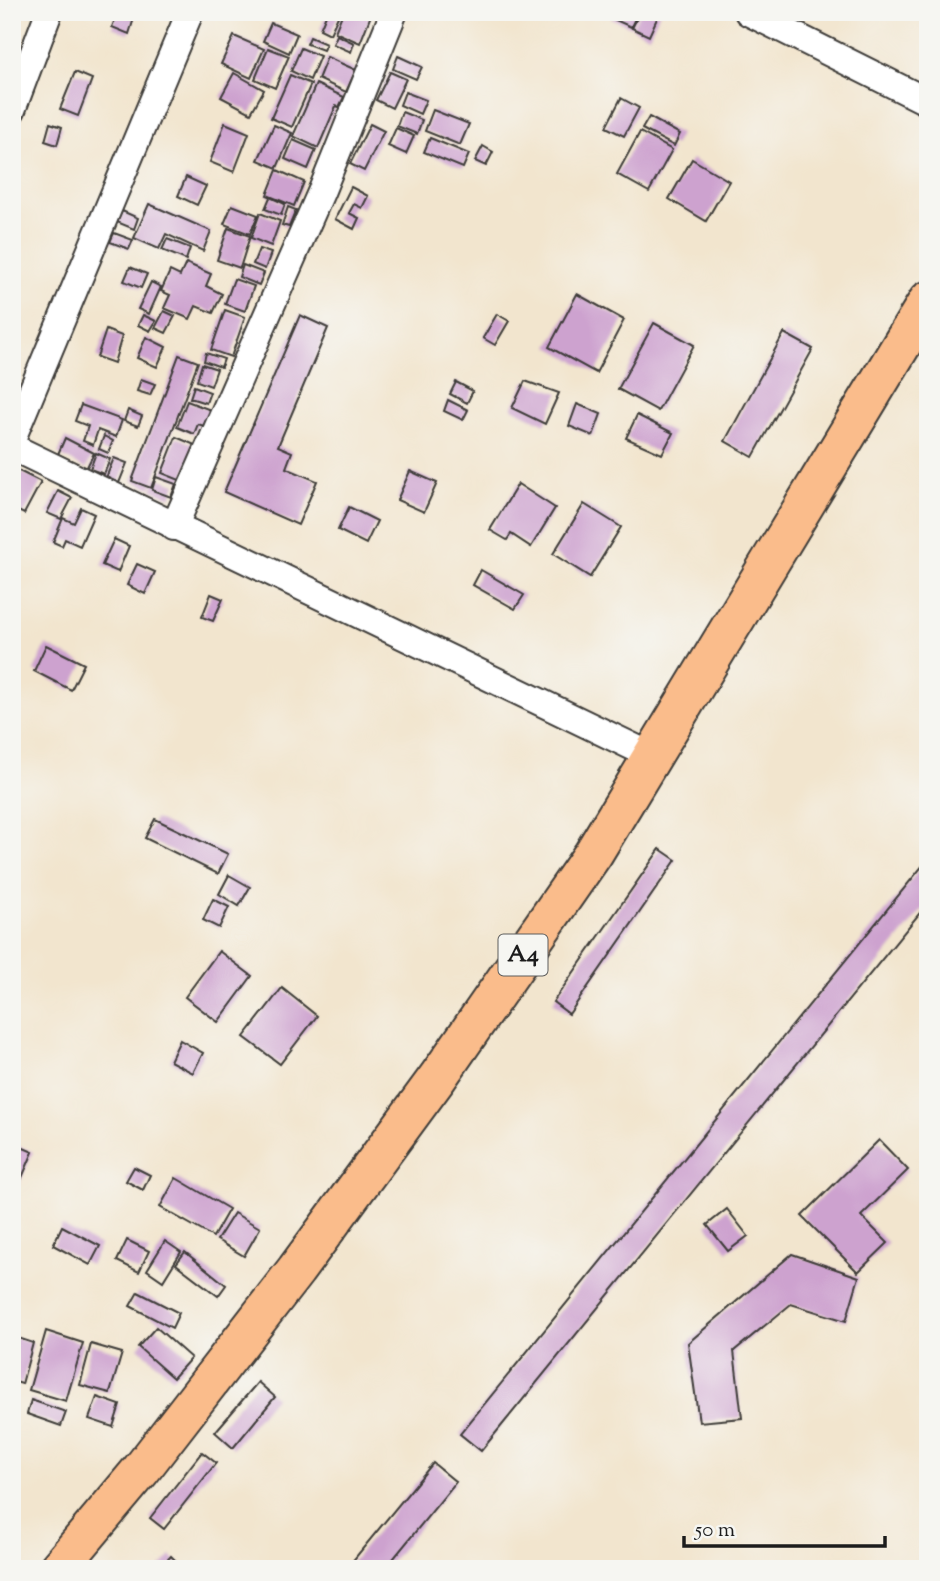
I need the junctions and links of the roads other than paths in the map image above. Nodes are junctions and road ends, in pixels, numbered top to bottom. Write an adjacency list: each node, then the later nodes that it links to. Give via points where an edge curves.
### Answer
1 (49, 12): 6 (street)
2 (190, 12): 8 (street)
3 (394, 12): 10 (street, via 322,190)
4 (748, 12): 5 (street)
5 (928, 102)
6 (12, 110)
7 (928, 301): 11 (highway, A4)
8 (12, 439)
9 (12, 447): 10 (street)
10 (174, 527): 11 (street)
11 (654, 757): 12 (highway, A4, via 593,854 367,1174 141,1470)
12 (58, 1569)

